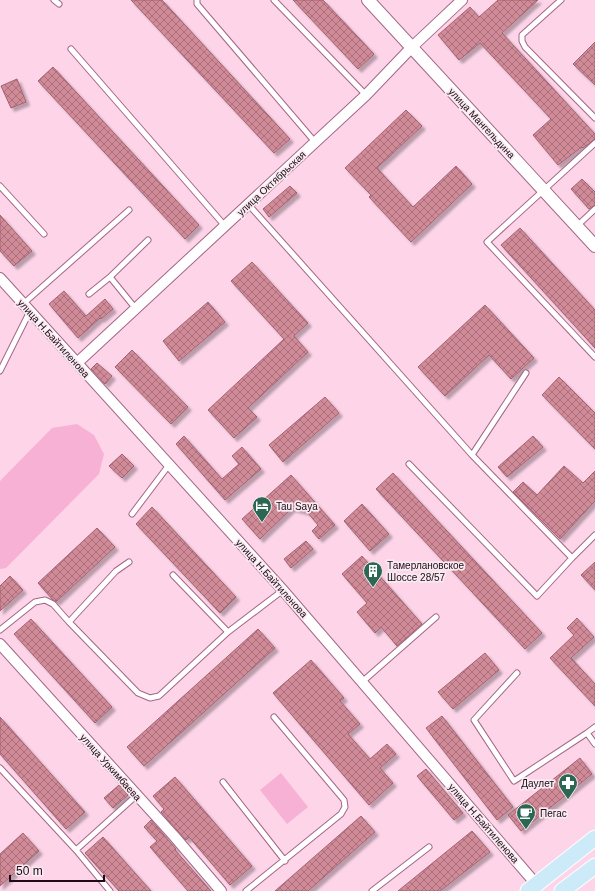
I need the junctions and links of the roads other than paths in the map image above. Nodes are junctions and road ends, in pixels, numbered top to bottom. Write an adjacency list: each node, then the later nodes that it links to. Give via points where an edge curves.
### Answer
1 (54, 0): 7 (lane)
2 (198, 0): 12 (lane, via 197,4)
3 (274, 0): 10 (lane)
4 (368, 0): 8 (street, улица Мангельдина)
5 (462, 0): 8 (street, улица Октябрьская)
6 (561, 0): 11 (lane, via 522,35 522,41)
7 (59, 4)
8 (412, 47): 10 (street, улица Октябрьская); 15 (street, улица Мангельдина)
9 (71, 49): 19 (lane)
10 (366, 95): 12 (street, улица Октябрьская)
11 (595, 118)
12 (316, 142): 16 (street, улица Октябрьская)
13 (595, 143): 15 (lane)
14 (0, 186): 21 (lane)
15 (543, 190): 20 (street, улица Мангельдина); 29 (lane, via 487,242)
16 (248, 204): 19 (street, улица Октябрьская); 33 (lane)
17 (595, 209): 20 (lane)
18 (129, 210): 27 (lane)
19 (225, 226): 28 (street, улица Октябрьская)
20 (577, 226): 23 (street, улица Мангельдина)
21 (44, 234)
22 (148, 240): 24 (lane)
23 (595, 246)
24 (110, 277): 26 (lane); 28 (lane)
25 (0, 278): 27 (street, улица Н.Байтиленова)
26 (89, 294)
27 (27, 308): 30 (street, улица Н.Байтиленова); 31 (lane)
28 (136, 309): 30 (street, улица Октябрьская)
29 (595, 357)
30 (77, 363): 35 (street, улица Н.Байтиленова)
31 (0, 371)
32 (526, 373): 33 (lane)
33 (472, 455): 38 (lane)
34 (409, 464): 38 (lane, via 537,596)
35 (169, 465): 36 (lane); 41 (street, улица Н.Байтиленова)
36 (132, 514)
37 (595, 535): 38 (lane)
38 (572, 558)
39 (129, 562): 43 (lane, via 116,571)
40 (173, 575): 45 (lane)
41 (281, 588): 45 (lane, via 278,594); 48 (street, улица Н.Байтиленова)
42 (436, 617): 48 (lane)
43 (69, 622): 44 (lane, via 53,604 45,600 35,602); 45 (lane, via 138,694 150,698 160,696)
44 (0, 630)
45 (228, 632)
46 (0, 644): 55 (street, улица Уркимбаева)
47 (517, 673): 51 (lane, via 474,720 514,781)
48 (362, 682): 61 (street, улица Н.Байтиленова)
49 (274, 717): 59 (lane, via 344,800 345,807 342,814)
50 (595, 727): 51 (lane)
51 (587, 733): 52 (lane)
52 (595, 744)
53 (0, 768): 58 (lane)
54 (222, 782): 59 (lane)
55 (137, 795): 58 (lane); 63 (street, улица Уркимбаева)
56 (595, 838): 61 (main road)
57 (429, 847): 65 (lane)
58 (76, 850): 62 (lane)
59 (285, 861): 64 (lane)
60 (595, 866): 66 (main road)
61 (532, 888)
62 (110, 891)
63 (221, 891)
64 (246, 891)
65 (372, 891)
66 (562, 891)

